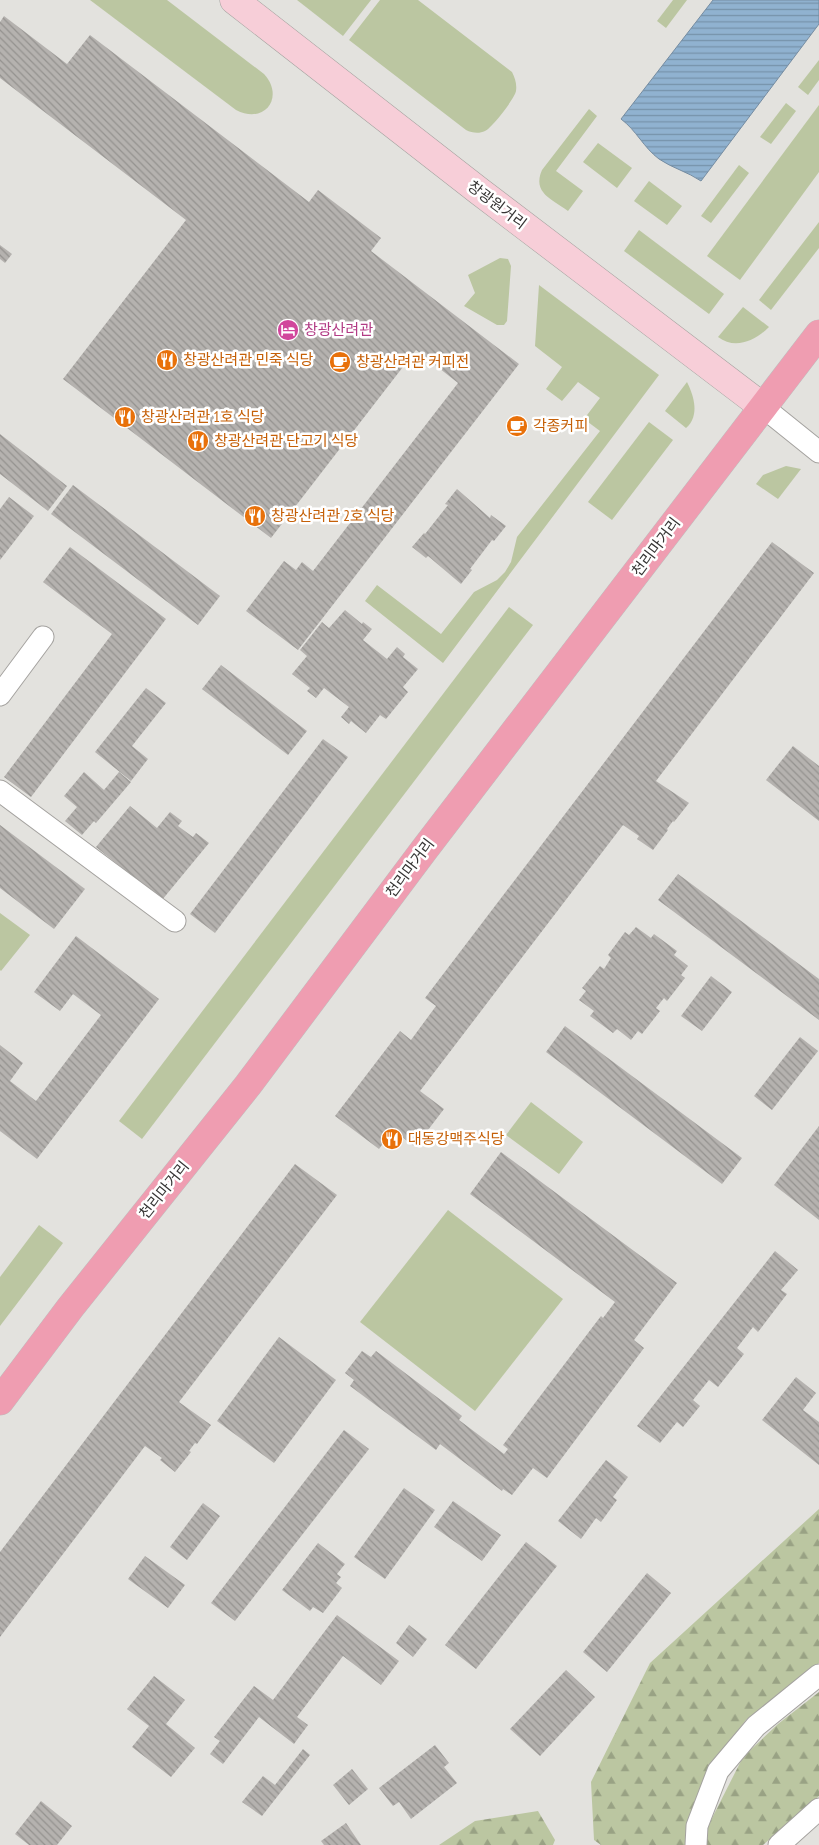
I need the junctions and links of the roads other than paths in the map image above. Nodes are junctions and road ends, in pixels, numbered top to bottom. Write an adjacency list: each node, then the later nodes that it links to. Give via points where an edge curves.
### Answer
1 (234, 0): 3 (main road, 창광원거리)
2 (819, 334): 3 (main road, 천리마거리)
3 (763, 407): 4 (street); 9 (main road, 천리마거리, via 248,1085)
4 (819, 452)
5 (43, 637): 6 (street)
6 (0, 695)
7 (0, 791): 8 (street)
8 (175, 921)
9 (0, 1401)
10 (819, 1675): 12 (street, via 756,1726 718,1771 697,1826)
11 (819, 1809): 13 (street)
12 (696, 1845)
13 (779, 1845)

